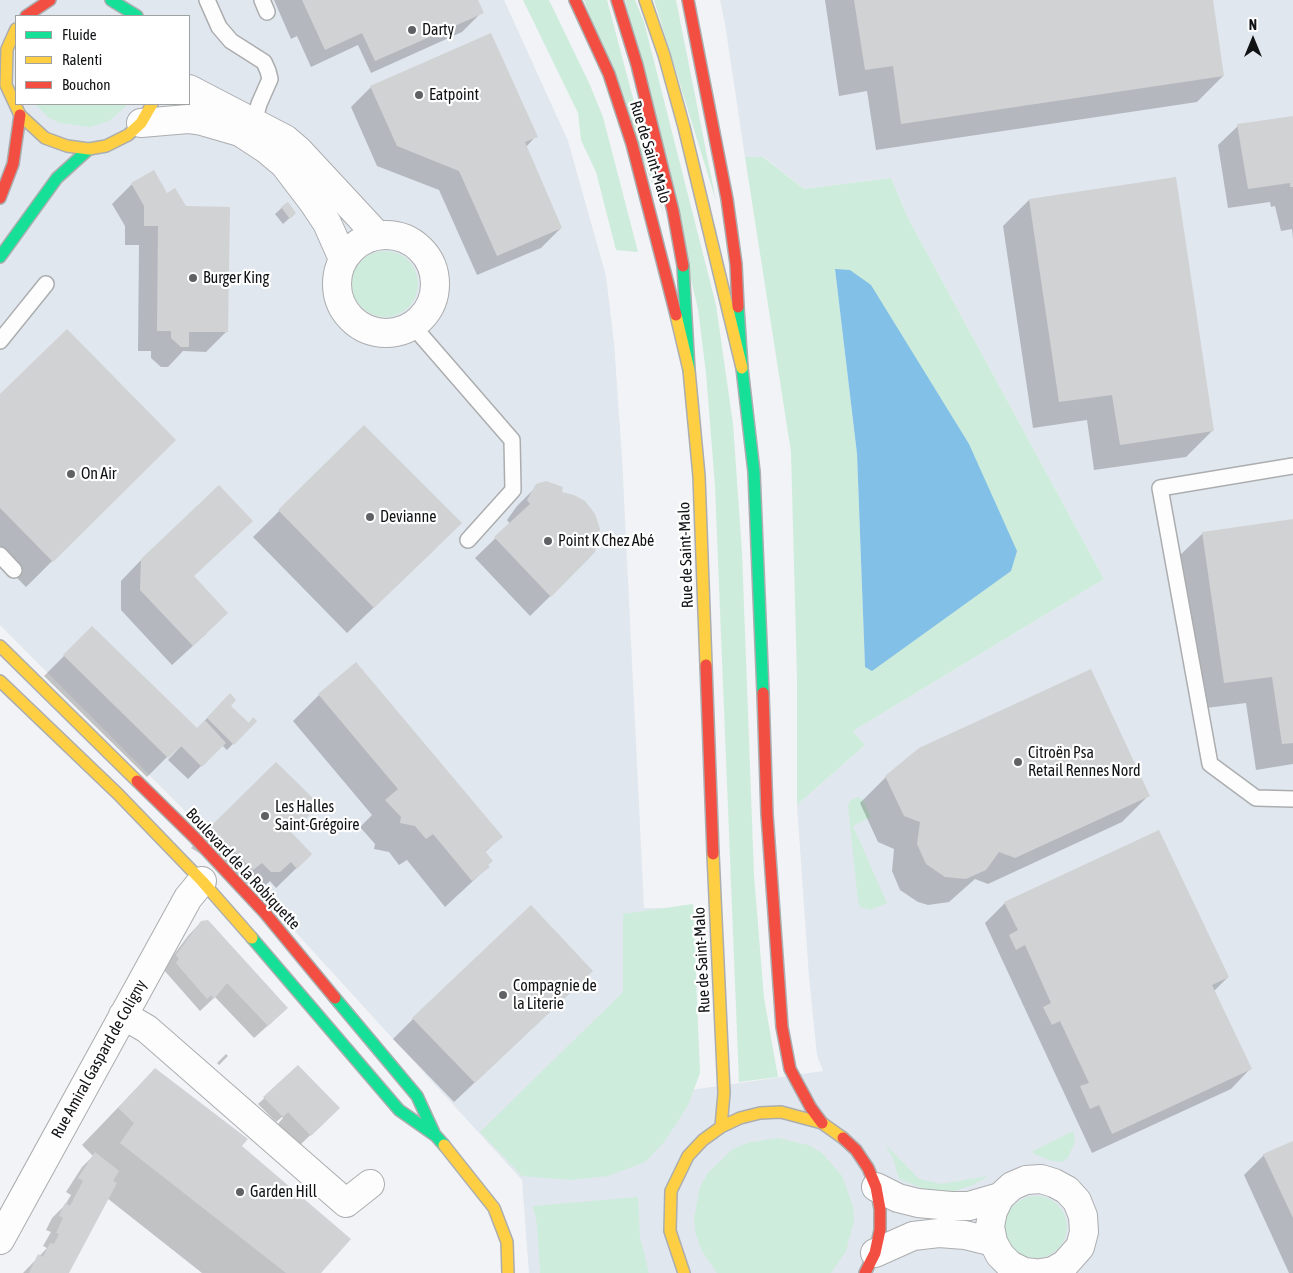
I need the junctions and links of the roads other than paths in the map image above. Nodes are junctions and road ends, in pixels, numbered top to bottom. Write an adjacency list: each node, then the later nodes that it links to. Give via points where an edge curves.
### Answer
1 (50, 0): 9 (main road)
2 (110, 0): 8 (main road)
3 (207, 0): 17 (lane, via 219,27 230,41 264,62 268,71 270,79)
4 (575, 0): 27 (main road, Rue de Saint-Malo, via 608,74 632,144)
5 (617, 0): 27 (main road, via 640,74 673,211 685,276)
6 (645, 0): 26 (main road, via 684,127)
7 (688, 0): 26 (main road, via 727,199 736,264)
8 (133, 9)
9 (28, 15)
10 (15, 31): 11 (main road)
11 (2, 66): 13 (main road)
12 (190, 90): 17 (street)
13 (15, 104)
14 (15, 105): 16 (main road)
15 (146, 114): 18 (main road, via 118,141); 22 (street, via 202,120 240,132 266,149 284,164 313,202 327,223)
16 (20, 115): 18 (main road, via 45,138 67,146); 19 (main road, via 13,164)
17 (254, 122): 20 (street, via 285,139 299,151)
18 (90, 149): 21 (main road, via 57,178)
19 (0, 198)
20 (377, 235): 22 (street, via 351,247); 24 (street, via 392,235 412,242 427,257 433,270 432,301 425,315)
21 (0, 257)
22 (342, 259): 24 (street, via 336,276 339,301 356,324 369,331 384,333 399,332)
23 (46, 284): 25 (lane)
24 (413, 326): 29 (lane, via 512,440 513,490)
25 (0, 341)
26 (742, 368): 37 (main road, via 754,472 767,814 782,1027 790,1068 810,1108)
27 (689, 370): 38 (main road, Rue de Saint-Malo, via 704,581 724,1093)
28 (1293, 466): 34 (lane, via 1160,488 1210,764 1256,798)
29 (468, 540)
30 (0, 555): 31 (lane)
31 (14, 570)
32 (0, 646): 39 (main road, Boulevard de la Robiquette, via 201,844 265,913 417,1096)
33 (0, 681): 35 (main road, Boulevard de la Robiquette, via 118,794)
34 (1293, 799)
35 (202, 881): 36 (street, Rue Amiral Gaspard de Coligny, via 188,898); 39 (main road, Boulevard de la Robiquette, via 399,1110)
36 (123, 1015): 40 (street, via 147,1029 346,1203); 43 (street, Rue Amiral Gaspard de Coligny)
37 (822, 1123): 38 (main road, via 802,1116 774,1113 740,1118); 41 (main road, via 840,1134 856,1150)
38 (721, 1127): 48 (main road, via 688,1156 671,1191 668,1210 670,1231)
39 (436, 1136): 47 (main road, Boulevard de la Robiquette, via 494,1208 507,1242)
40 (370, 1184)
41 (876, 1187): 42 (street, via 898,1198 943,1206 969,1206); 45 (main road, via 880,1230)
42 (1000, 1197): 44 (street, via 990,1226); 46 (street, via 1012,1186 1026,1180 1040,1179 1067,1190 1080,1209 1084,1232 1080,1247)
43 (0, 1240)
44 (993, 1242): 45 (street, via 966,1235 939,1233 913,1236); 49 (street, via 1010,1265)
45 (870, 1263)
46 (1059, 1270)
47 (508, 1273)
48 (684, 1273)
49 (1034, 1273)

